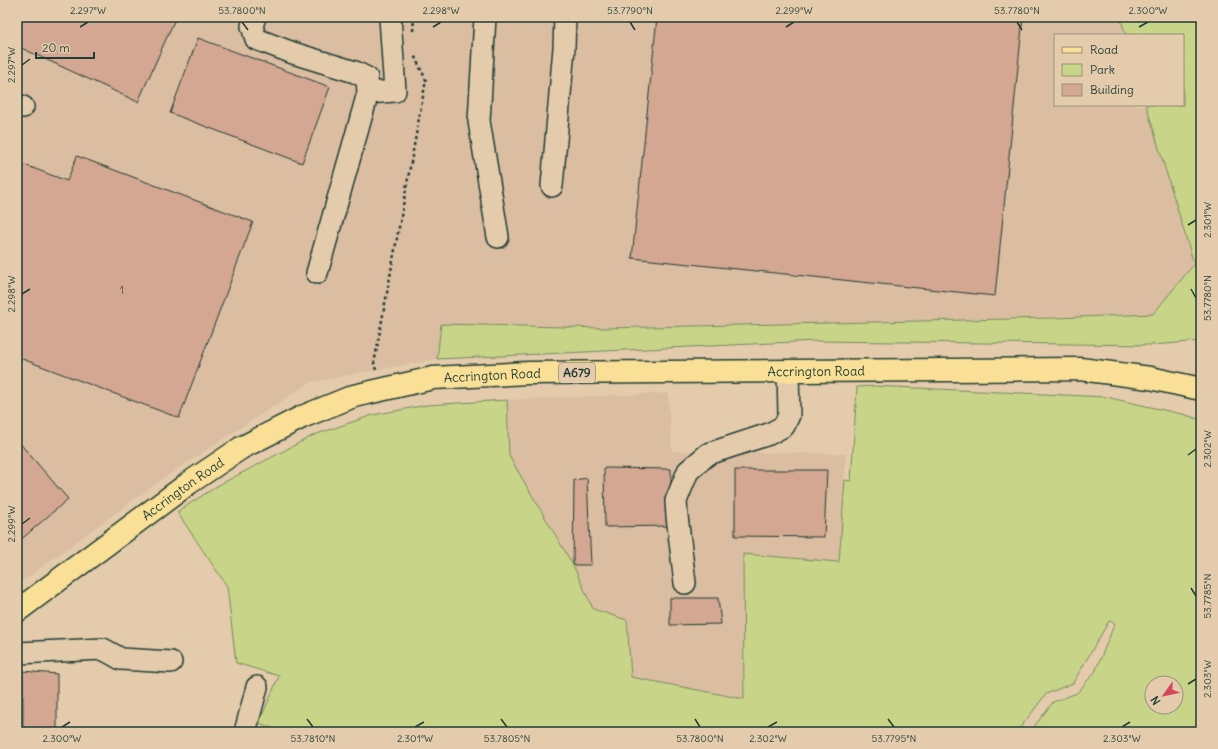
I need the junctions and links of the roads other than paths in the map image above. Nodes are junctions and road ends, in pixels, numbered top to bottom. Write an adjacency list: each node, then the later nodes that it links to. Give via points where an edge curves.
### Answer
1 (254, 17): 5 (lane, via 252,26 256,39 355,72 367,78)
2 (390, 17): 5 (lane, via 394,91)
3 (485, 17): 7 (lane, via 479,121)
4 (565, 17): 6 (lane)
5 (368, 93): 8 (lane)
6 (552, 186)
7 (498, 237)
8 (317, 273)
9 (788, 372): 10 (main road, Accrington Road / A679, via 1080,369 1150,378); 11 (lane, via 789,415 784,426 769,434 708,454 688,471 676,501); 12 (main road, Accrington Road / A679, via 528,373 433,378 354,396 302,417 241,448 189,483)
10 (1201, 389)
11 (686, 583)
12 (17, 611)
13 (17, 654): 14 (lane, via 103,649 121,660)
14 (171, 662)
15 (257, 687): 16 (lane)
16 (245, 732)

